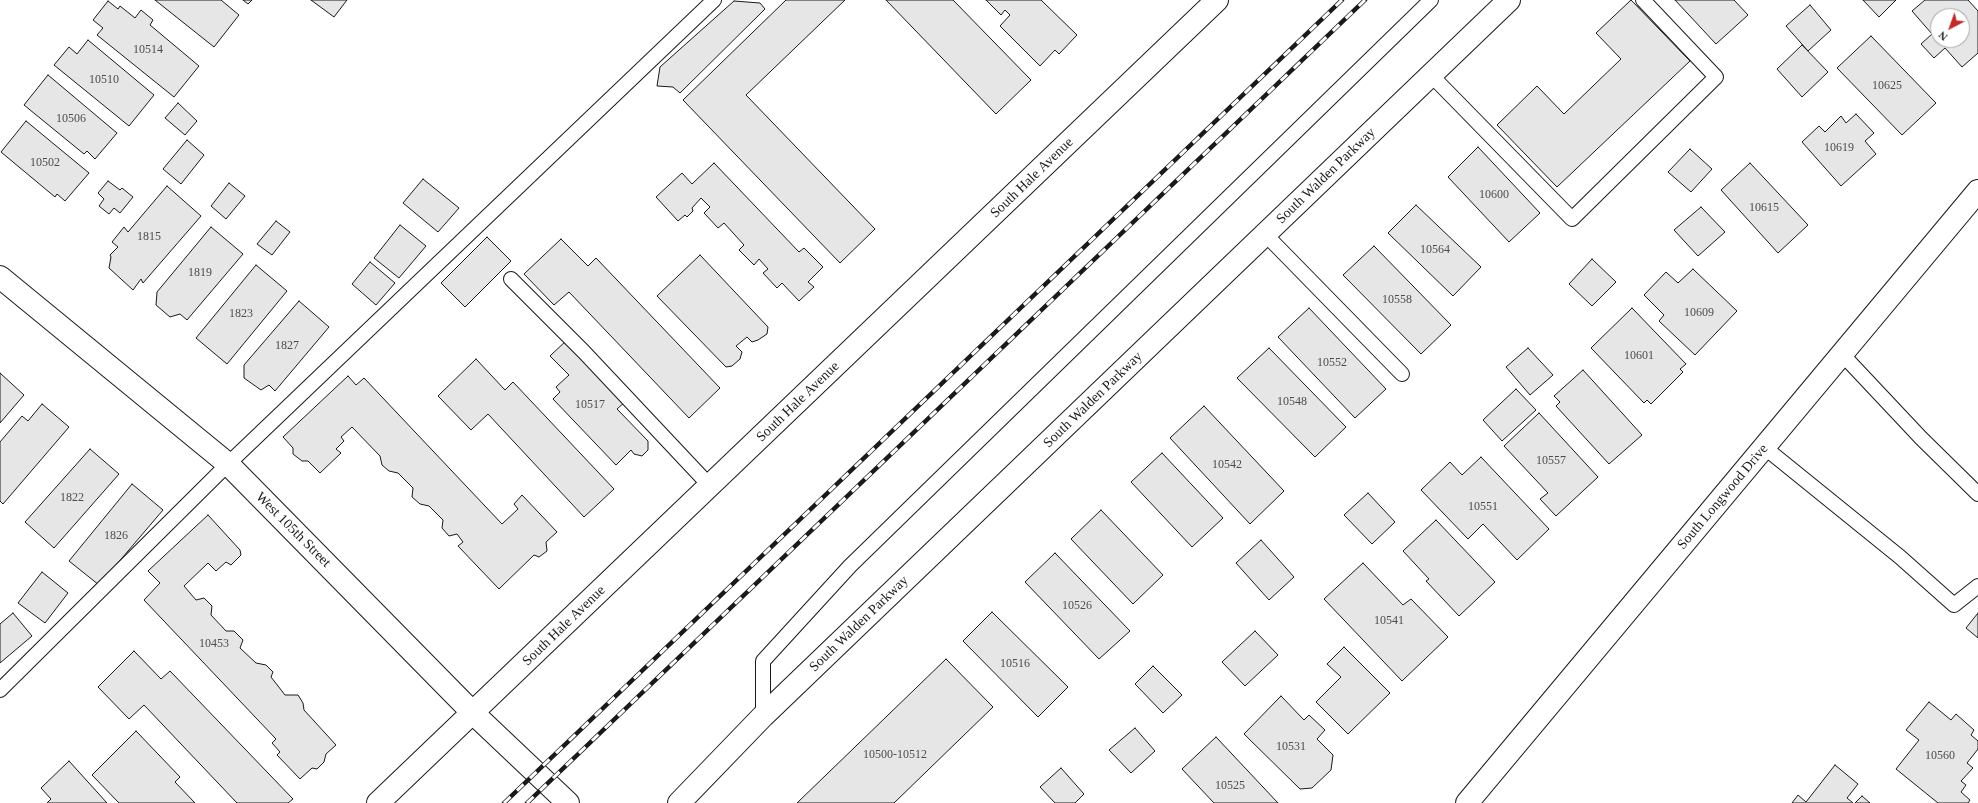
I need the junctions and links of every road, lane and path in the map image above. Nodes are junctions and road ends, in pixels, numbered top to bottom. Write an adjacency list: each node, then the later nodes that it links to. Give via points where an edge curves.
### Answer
1 (714, 0): 14 (lane)
2 (1217, 0): 15 (street, South Hale Avenue)
3 (1430, 0): 20 (lane, via 850,566 763,661)
4 (1509, 0): 6 (street, South Walden Parkway)
5 (1643, 0): 6 (lane, via 1716,77 1572,219)
6 (1431, 75): 8 (street, South Walden Parkway)
7 (1978, 190): 11 (street, South Longwood Drive)
8 (1265, 234): 12 (lane); 20 (street, South Walden Parkway)
9 (0, 277): 14 (street, West 105th Street)
10 (511, 279): 15 (lane, via 615,384)
11 (1842, 354): 13 (street, South Longwood Drive); 16 (lane)
12 (1402, 374)
13 (1764, 447): 17 (lane, via 1900,557 1954,605); 24 (street, South Longwood Drive)
14 (228, 464): 18 (lane); 19 (street, West 105th Street)
15 (710, 486): 19 (street, South Hale Avenue)
16 (1978, 494)
17 (1978, 586)
18 (0, 690)
19 (472, 713): 21 (street, South Hale Avenue); 22 (street, West 105th Street)
20 (763, 716): 23 (street, South Walden Parkway)
21 (378, 803)
22 (568, 803)
23 (679, 803)
24 (1467, 803)

